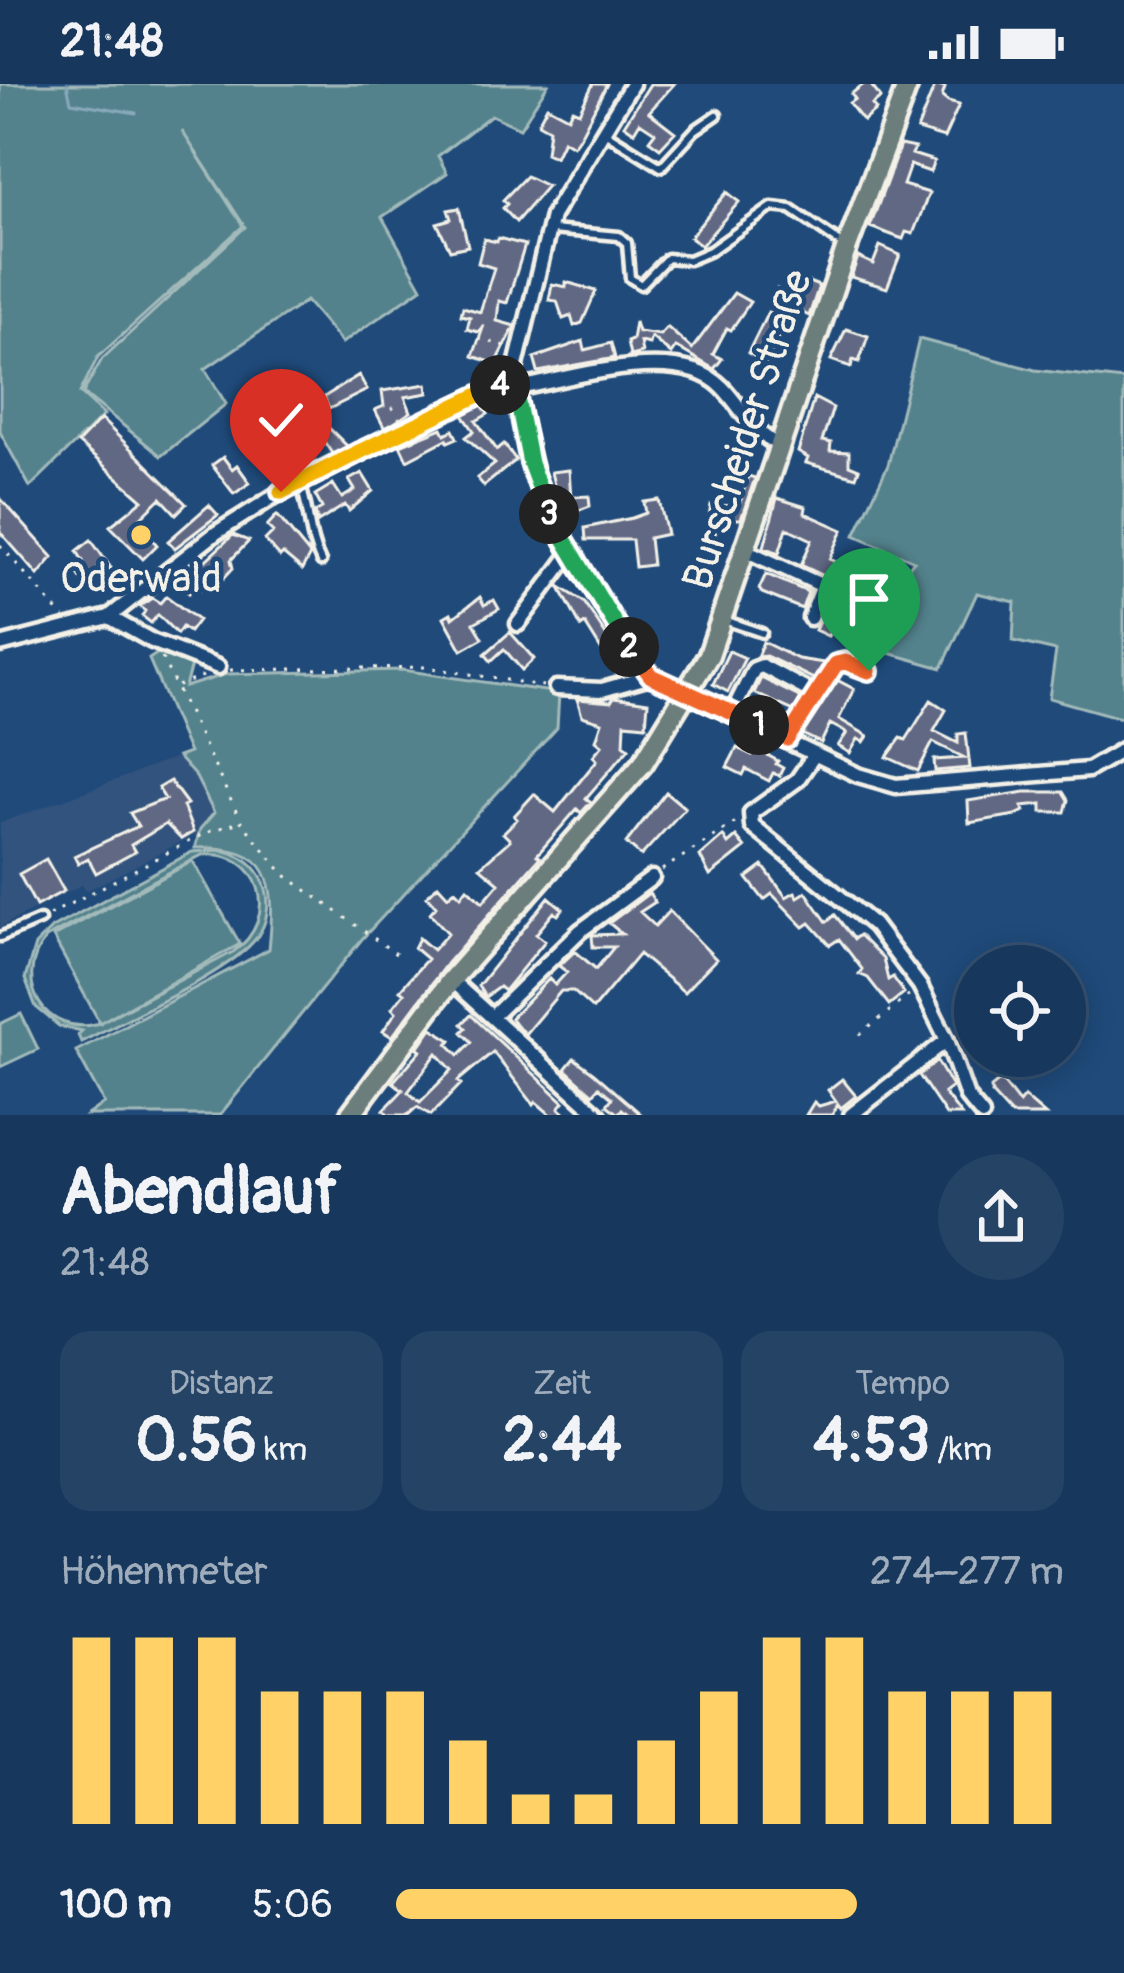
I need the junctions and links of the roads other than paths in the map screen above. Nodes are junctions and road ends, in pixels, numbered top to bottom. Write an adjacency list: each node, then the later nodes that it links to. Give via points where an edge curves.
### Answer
1 (632, 84): 4 (street)
2 (908, 84): 6 (main road, Burscheider Straße)
3 (717, 115): 4 (lane, via 661,166)
4 (603, 131): 5 (street)
5 (547, 230): 6 (lane, via 624,239 630,278 641,285 667,258 710,251 772,207 791,209); 7 (street)
6 (847, 247): 8 (main road, Burscheider Straße)
7 (514, 384): 8 (street, via 641,365 681,368 719,384 766,440); 9 (street); 11 (street, via 541,496)
8 (780, 445): 10 (main road, Burscheider Straße)
9 (300, 483): 12 (lane); 13 (street, via 216,533)
10 (747, 551): 14 (street, via 823,586); 15 (main road, Burscheider Straße)
11 (570, 554): 16 (street); 21 (street)
12 (321, 562)
13 (109, 616): 18 (street); 19 (street)
14 (811, 618)
15 (724, 620): 17 (lane); 24 (main road, Burscheider Straße)
16 (518, 624)
17 (762, 633)
18 (0, 645)
19 (218, 667)
20 (869, 671): 26 (lane, via 836,664)
21 (651, 676): 22 (street, via 602,690); 24 (street)
22 (556, 688)
23 (807, 690): 25 (street, via 762,666)
24 (687, 693): 25 (street); 32 (main road, Burscheider Straße, via 643,763)
25 (733, 711): 26 (street)
26 (787, 739): 28 (street)
27 (1124, 748): 28 (street, via 1088,770 914,787 877,782)
28 (815, 754): 34 (street, via 796,780 751,813 752,826 874,925 920,986)
29 (652, 878): 33 (street, via 580,931)
30 (40, 920): 31 (lane)
31 (0, 937)
32 (451, 980): 33 (street); 35 (main road, Burscheider Straße)
33 (492, 1017): 36 (street)
34 (947, 1040): 37 (street); 38 (street)
35 (358, 1112)
36 (598, 1115)
37 (851, 1115)
38 (982, 1115)

